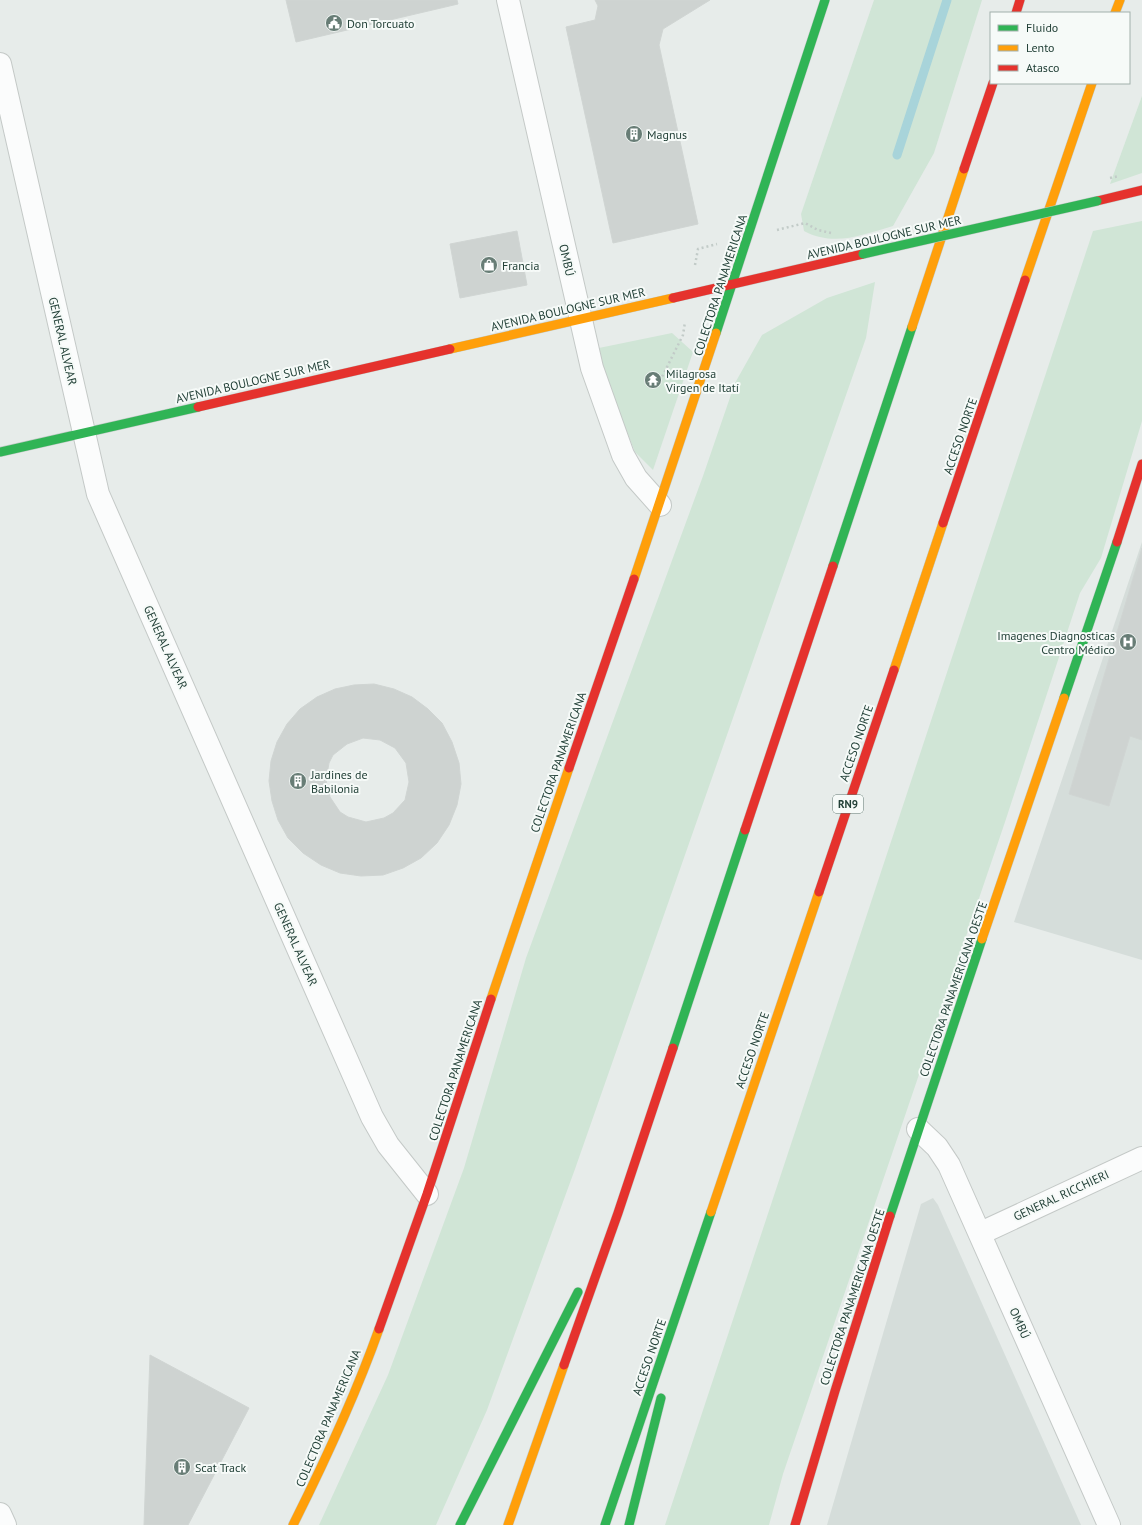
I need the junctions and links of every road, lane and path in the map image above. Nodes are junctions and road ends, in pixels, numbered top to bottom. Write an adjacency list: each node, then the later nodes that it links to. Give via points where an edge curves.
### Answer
1 (508, 0): 12 (street, OMBÚ)
2 (825, 0): 11 (main road, COLECTORA PANAMERICANA)
3 (1020, 0): 5 (main road)
4 (1120, 0): 6 (main road)
5 (1016, 12)
6 (1115, 12)
7 (0, 64): 13 (street, GENERAL ALVEAR)
8 (993, 84): 20 (main road)
9 (1092, 84): 22 (main road, ACCESO NORTE / RN9)
10 (1142, 190): 11 (main road, AVENIDA BOULOGNE SUR MER, bridge)
11 (733, 284): 12 (main road, AVENIDA BOULOGNE SUR MER); 16 (main road, COLECTORA PANAMERICANA)
12 (580, 318): 13 (main road, AVENIDA BOULOGNE SUR MER); 16 (street, OMBÚ, via 592,368 623,455 636,478)
13 (84, 432): 14 (main road, AVENIDA BOULOGNE SUR MER); 19 (street, GENERAL ALVEAR, via 98,494 372,1117 388,1146)
14 (0, 452)
15 (1142, 464): 17 (main road, COLECTORA PANAMERICANA OESTE)
16 (660, 505): 19 (main road, COLECTORA PANAMERICANA, via 535,865)
17 (918, 1129): 21 (street, OMBÚ, via 938,1147 949,1165); 32 (main road, COLECTORA PANAMERICANA OESTE)
18 (1142, 1158): 21 (street, GENERAL RICCHIERI)
19 (426, 1194): 27 (main road, COLECTORA PANAMERICANA, via 363,1374 331,1449)
20 (618, 1213): 28 (main road); 29 (main road)
21 (981, 1233): 33 (street, OMBÚ)
22 (702, 1236): 23 (main road); 30 (main road, ACCESO NORTE / RN9)
23 (672, 1358)
24 (664, 1388): 31 (main road)
25 (0, 1514): 26 (street)
26 (5, 1525)
27 (293, 1525)
28 (460, 1525)
29 (508, 1525)
30 (605, 1525)
31 (629, 1525)
32 (795, 1525)
33 (1110, 1525)

